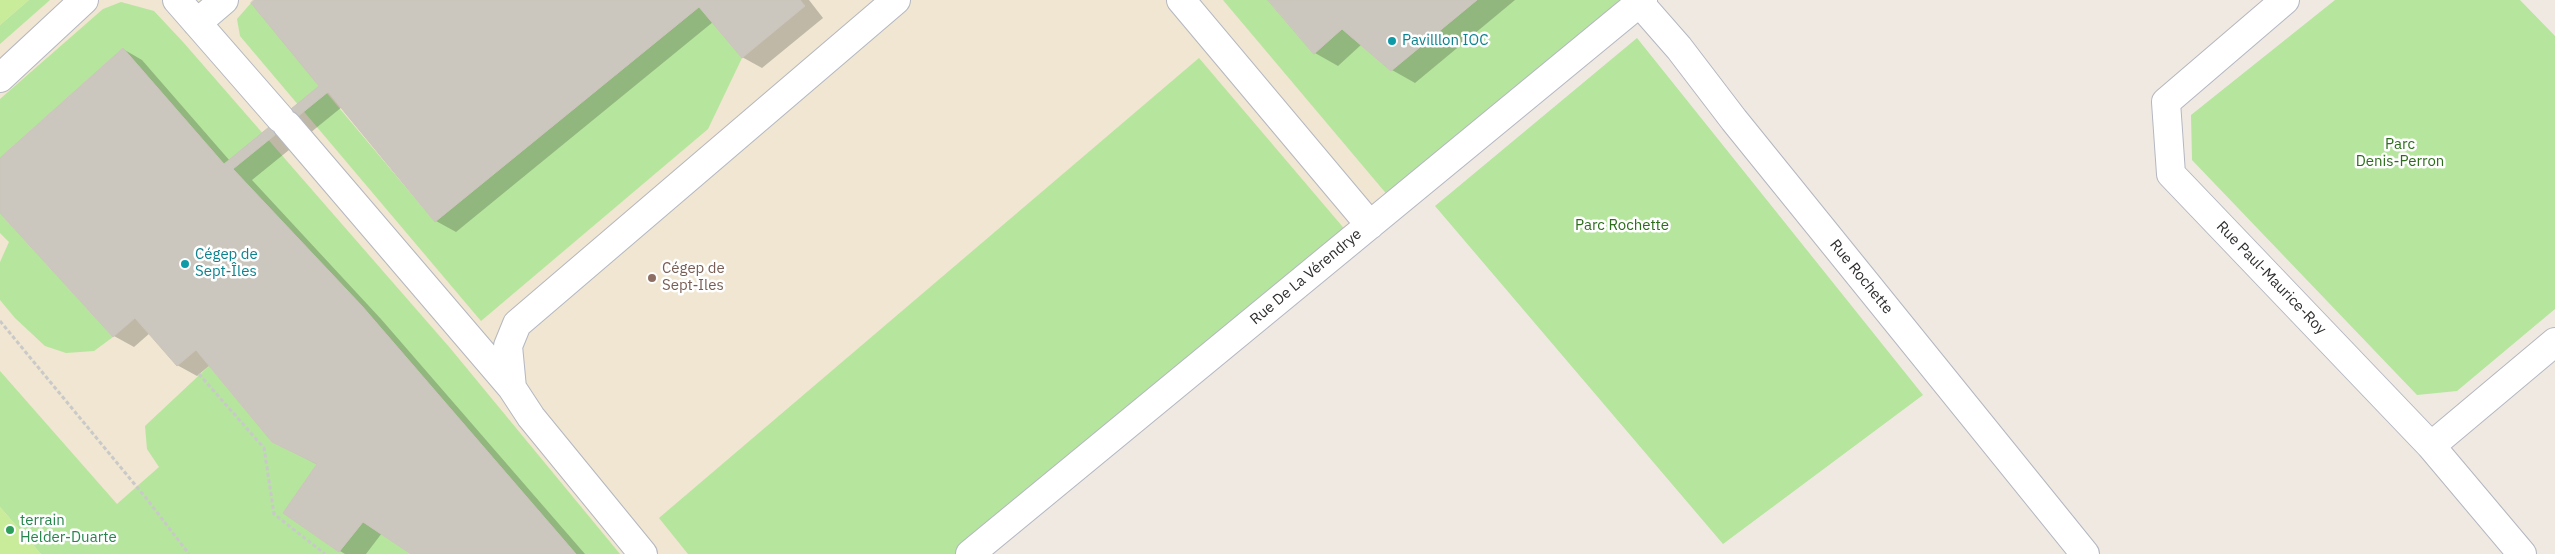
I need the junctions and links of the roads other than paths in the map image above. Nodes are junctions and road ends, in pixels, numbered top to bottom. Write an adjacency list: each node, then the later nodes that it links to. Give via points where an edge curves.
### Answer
1 (84, 0): 9 (street)
2 (177, 0): 8 (street)
3 (224, 0): 8 (street)
4 (896, 0): 12 (street, via 516,324 508,346)
5 (1182, 0): 10 (street)
6 (2286, 0): 13 (street, Rue Paul-Maurice-Roy, via 2166,102 2171,174)
7 (1640, 1): 10 (street, Rue De La Vérendrye); 16 (street, Rue Rochette)
8 (197, 23): 12 (street)
9 (0, 78)
10 (1370, 224): 15 (street, Rue De La Vérendrye)
11 (2555, 342): 13 (street)
12 (512, 388): 14 (street, via 531,417)
13 (2431, 446): 17 (street, Rue Paul-Maurice-Roy)
14 (643, 554)
15 (970, 554)
16 (2085, 554)
17 (2522, 554)

